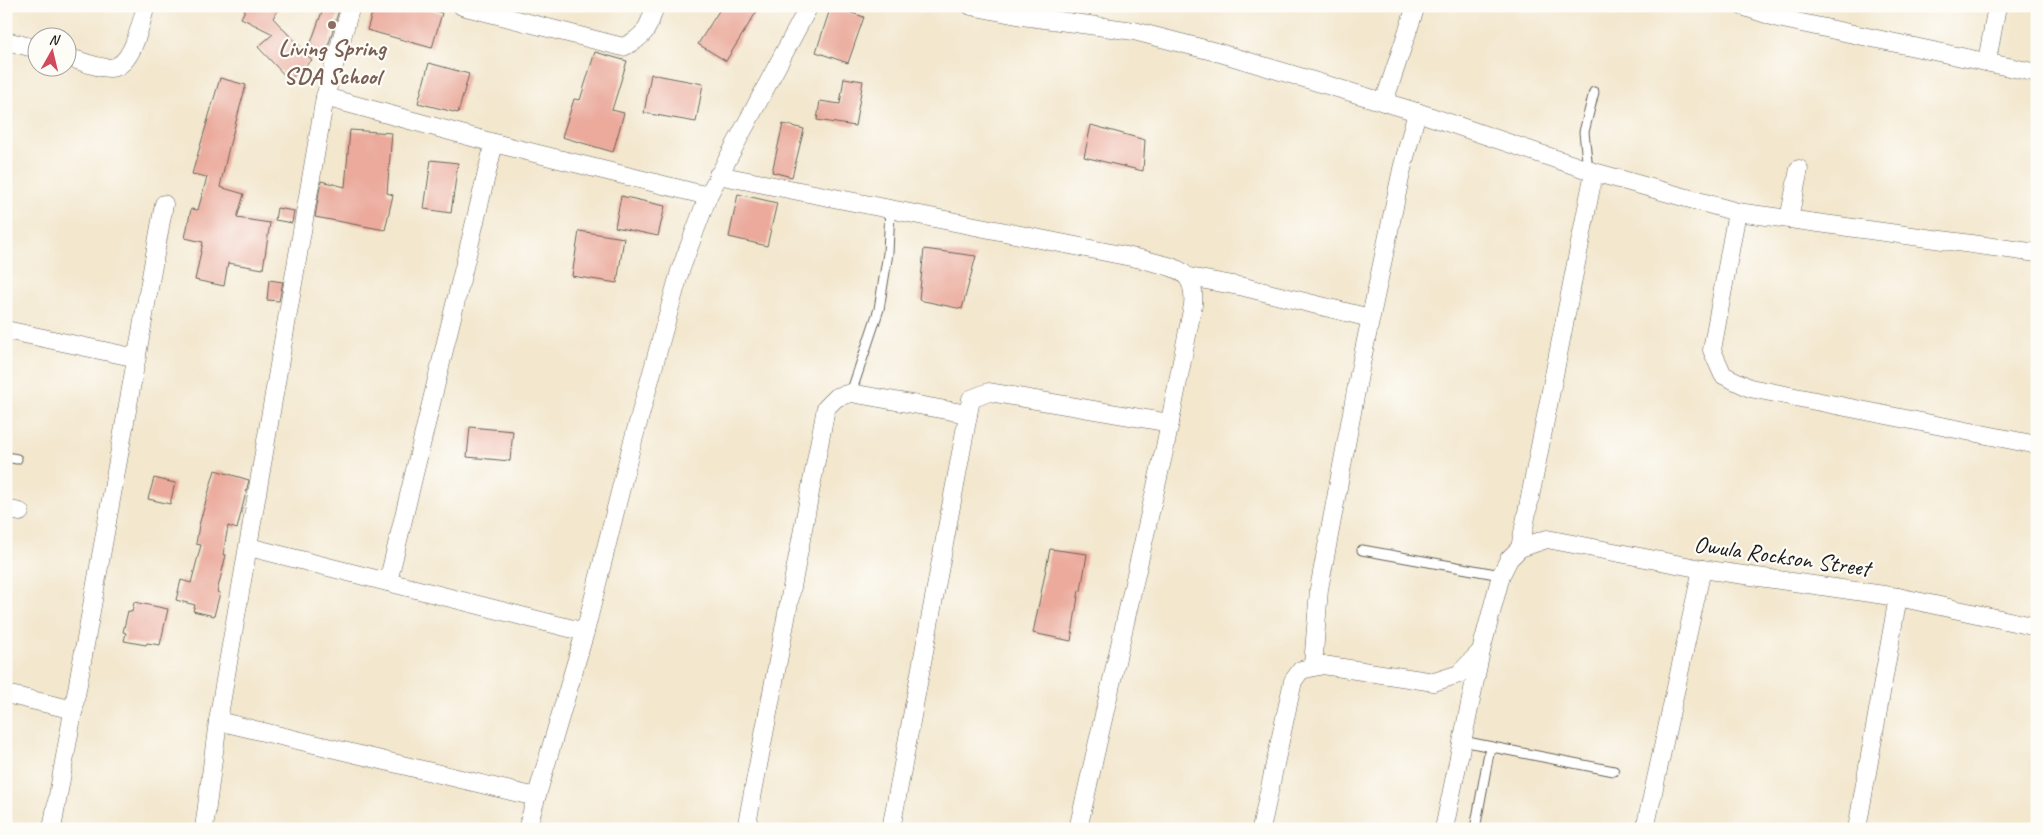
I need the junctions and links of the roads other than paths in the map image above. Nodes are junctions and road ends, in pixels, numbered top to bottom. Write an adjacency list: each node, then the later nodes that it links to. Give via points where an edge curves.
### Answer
1 (146, 6): 12 (street, via 128,57 115,67)
2 (351, 6): 16 (street)
3 (462, 6): 4 (street, via 623,47 644,32 651,22)
4 (655, 6)
5 (809, 6): 22 (street)
6 (971, 6): 17 (street, via 1134,31)
7 (1416, 6): 17 (street)
8 (1742, 6): 13 (street, via 1778,18)
9 (1997, 6): 13 (street)
10 (6, 41): 11 (street)
11 (28, 46)
12 (78, 60)
13 (1987, 61): 14 (street)
14 (2037, 73)
15 (1594, 92): 21 (lane, via 1584,132)
16 (325, 96): 19 (street); 39 (street)
17 (1384, 102): 18 (street)
18 (1417, 112): 21 (street); 30 (street)
19 (494, 143): 23 (street); 44 (street)
20 (1799, 169): 27 (street)
21 (1591, 171): 26 (street); 40 (street)
22 (718, 175): 23 (street); 25 (street)
23 (708, 196): 47 (street, via 680,271)
24 (164, 204): 32 (street)
25 (890, 209): 29 (street, via 1141,259 1179,270); 33 (lane, via 888,253 879,308)
26 (1736, 212): 27 (street); 36 (street, via 1712,350 1723,375 1750,388)
27 (1789, 219): 28 (street)
28 (2037, 253)
29 (1189, 277): 30 (street); 35 (street, via 1195,292)
30 (1370, 318): 49 (street)
31 (6, 330): 32 (street)
32 (137, 358): 51 (street)
33 (851, 393): 34 (street); 60 (street, via 837,397 826,408)
34 (968, 414): 35 (street, via 971,399 989,392); 61 (street)
35 (1170, 423): 62 (street)
36 (2037, 445)
37 (6, 457): 38 (lane)
38 (17, 459)
39 (249, 547): 44 (street); 52 (street)
40 (1520, 548): 42 (street, Owula Rockson Street, via 1546,539); 43 (street)
41 (1362, 550): 43 (lane)
42 (1702, 569): 45 (street, Owula Rockson Street); 66 (street)
43 (1501, 575): 48 (street)
44 (388, 582): 47 (street)
45 (1898, 597): 46 (street, Owula Rockson Street); 67 (street)
46 (2037, 627)
47 (585, 632): 56 (street)
48 (1481, 651): 49 (street, via 1459,674 1434,682 1322,665); 53 (street)
49 (1307, 668): 63 (street, via 1293,681)
50 (6, 694): 51 (street)
51 (74, 710): 57 (street)
52 (218, 721): 56 (street); 58 (street)
53 (1462, 741): 54 (lane); 64 (street)
54 (1490, 747): 55 (lane); 65 (lane)
55 (1614, 771)
56 (536, 797): 59 (street)
57 (52, 829)
58 (204, 829)
59 (527, 829)
60 (746, 829)
61 (891, 829)
62 (1078, 829)
63 (1260, 829)
64 (1444, 829)
65 (1475, 829)
66 (1644, 829)
67 (1857, 829)

